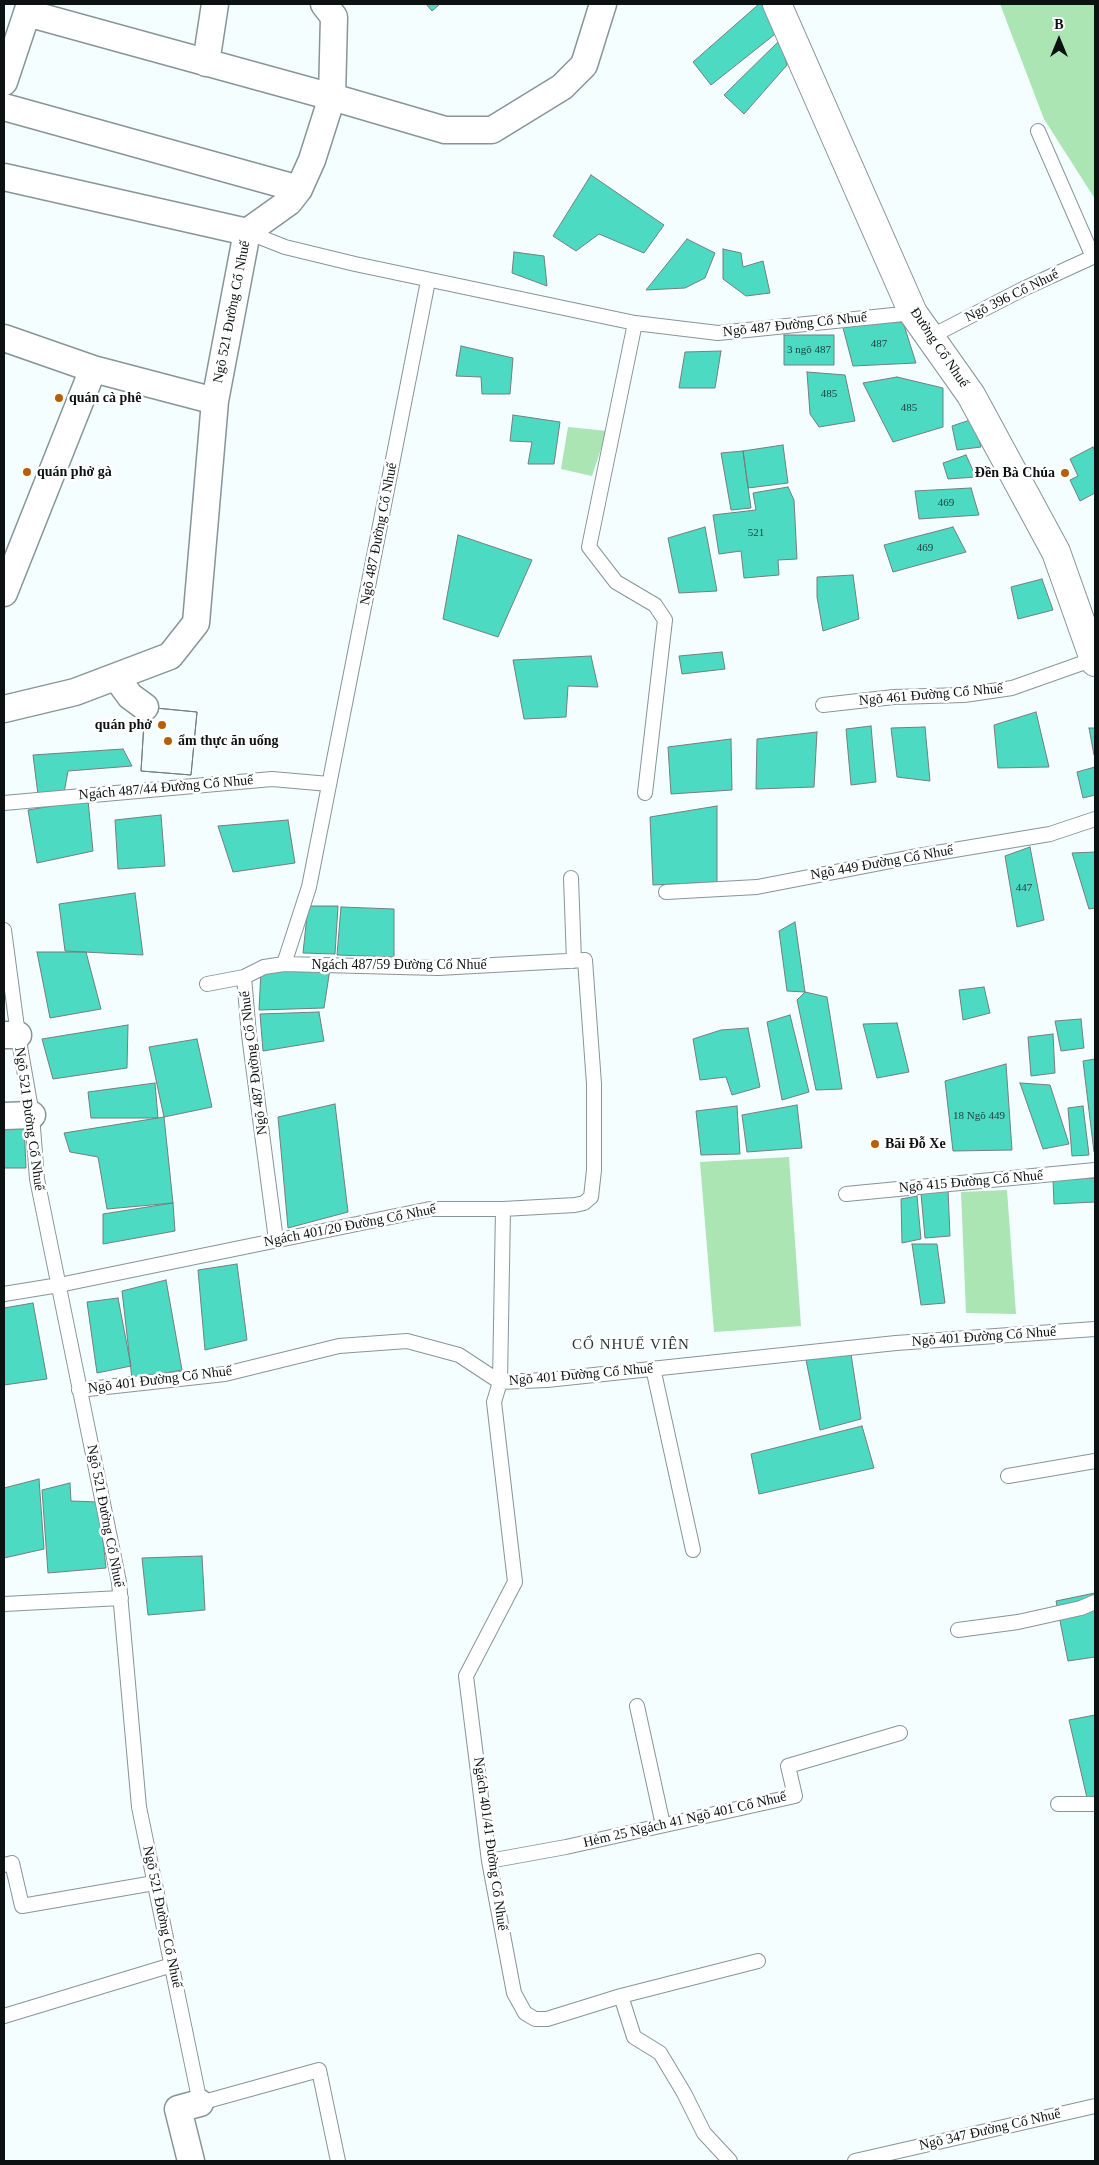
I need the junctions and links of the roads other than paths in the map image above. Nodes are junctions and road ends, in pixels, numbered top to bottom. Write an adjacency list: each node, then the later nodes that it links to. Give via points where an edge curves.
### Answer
1 (215, 4): 6 (street)
2 (324, 4): 8 (street, Ngõ 521 Đường Cổ Nhuế, via 334,18)
3 (603, 4): 8 (street, via 584,65 562,87 492,130 445,130)
4 (777, 4): 16 (main road, Đường Cổ Nhuế)
5 (29, 8): 6 (street); 7 (street)
6 (206, 63): 8 (street)
7 (4, 82)
8 (332, 97): 12 (street, Ngõ 521 Đường Cổ Nhuế, via 312,160)
9 (4, 107): 12 (street)
10 (1038, 131): 14 (lane)
11 (4, 177): 13 (street)
12 (298, 188): 13 (street, Ngõ 521 Đường Cổ Nhuế, via 289,202)
13 (247, 232): 15 (lane, via 285,247); 21 (street, Ngõ 521 Đường Cổ Nhuế)
14 (1094, 257): 18 (lane, Ngõ 396 Cổ Nhuế)
15 (428, 281): 17 (lane, Ngõ 487 Đường Cổ Nhuế); 28 (lane, Ngõ 487 Đường Cổ Nhuế)
16 (913, 313): 17 (lane, Ngõ 487 Đường Cổ Nhuế, via 718,333); 18 (main road, Đường Cổ Nhuế)
17 (635, 323): 29 (lane, via 589,547 616,582 655,605 665,620)
18 (930, 337): 23 (main road, Đường Cổ Nhuế, via 971,395 1056,552)
19 (4, 338): 20 (street)
20 (93, 369): 21 (street); 22 (street)
21 (215, 402): 24 (street, Ngõ 521 Đường Cổ Nhuế, via 196,623 170,656)
22 (4, 593)
23 (1095, 660): 25 (lane, Ngõ 461 Đường Cổ Nhuế, via 1012,688 964,695 894,697)
24 (116, 677): 26 (street, via 130,696); 27 (street, Ngõ 521 Đường Cổ Nhuế, via 75,692)
25 (823, 705)
26 (145, 707)
27 (4, 709)
28 (329, 784): 30 (lane, Ngách 487/44 Đường Cổ Nhuế, via 272,779); 36 (lane, Ngõ 487 Đường Cổ Nhuế, via 309,887)
29 (644, 793)
30 (4, 803)
31 (1095, 819): 33 (lane, Ngõ 449 Đường Cổ Nhuế, via 1050,834 757,887)
32 (571, 878): 35 (lane)
33 (666, 892)
34 (4, 930): 39 (lane, Ngõ 521 Đường Cổ Nhuế)
35 (574, 961): 36 (lane, Ngách 487/59 Đường Cổ Nhuế, via 438,968); 44 (lane, Ngách 401/20 Đường Cổ Nhuế, via 585,960 594,1084 591,1197 575,1205)
36 (284, 964): 37 (lane, Ngõ 487 Đường Cổ Nhuế, via 264,967)
37 (244, 977): 38 (lane); 45 (lane, Ngõ 487 Đường Cổ Nhuế)
38 (207, 984)
39 (11, 1035): 40 (lane, Ngõ 521 Đường Cổ Nhuế)
40 (32, 1115): 41 (street); 46 (lane, Ngõ 521 Đường Cổ Nhuế, via 37,1179)
41 (4, 1116)
42 (1095, 1170): 43 (lane, Ngõ 415 Đường Cổ Nhuế)
43 (846, 1194)
44 (503, 1209): 45 (lane, Ngách 401/20 Đường Cổ Nhuế, via 430,1209); 50 (lane)
45 (276, 1240): 46 (lane, Ngách 401/20 Đường Cổ Nhuế)
46 (59, 1285): 47 (lane, Ngách 401/20 Đường Cổ Nhuế); 51 (lane, Ngõ 521 Đường Cổ Nhuế)
47 (4, 1294)
48 (1095, 1330): 49 (lane, Ngõ 401 Đường Cổ Nhuế, via 896,1343)
49 (653, 1368): 50 (lane, Ngõ 401 Đường Cổ Nhuế); 54 (lane)
50 (500, 1382): 51 (lane, Ngõ 401 Đường Cổ Nhuế, via 459,1355 407,1341 339,1346 225,1374); 64 (lane, Ngách 401/41 Đường Cổ Nhuế, via 494,1402 515,1582 466,1676)
51 (79, 1390): 55 (lane, Ngõ 521 Đường Cổ Nhuế)
52 (1095, 1461): 53 (lane)
53 (1008, 1476)
54 (693, 1550)
55 (121, 1598): 57 (lane); 66 (lane, Ngõ 521 Đường Cổ Nhuế, via 139,1807)
56 (1095, 1602): 58 (lane, via 1018,1622)
57 (4, 1604)
58 (958, 1630)
59 (637, 1706): 63 (lane)
60 (900, 1733): 63 (lane, Hẻm 25 Ngách 41 Ngõ 401 Cổ Nhuế, via 788,1766 795,1796)
61 (1058, 1804): 62 (lane)
62 (1095, 1804)
63 (663, 1825): 64 (lane, Hẻm 25 Ngách 41 Ngõ 401 Cổ Nhuế)
64 (489, 1860): 69 (lane, Ngách 401/41 Đường Cổ Nhuế, via 514,1993 525,2013 535,2019 547,2019)
65 (4, 1865): 66 (lane, via 12,1863 22,1906)
66 (154, 1882): 68 (lane, Ngõ 521 Đường Cổ Nhuế)
67 (758, 1961): 69 (lane, Ngách 401/41 Đường Cổ Nhuế)
68 (172, 1964): 70 (lane); 71 (lane, Ngõ 521 Đường Cổ Nhuế)
69 (621, 1996): 75 (lane, via 634,2037 660,2053 704,2133)
70 (4, 2016)
71 (200, 2103): 73 (street, via 178,2109); 74 (lane, via 319,2070)
72 (1095, 2106): 76 (lane, Ngõ 347 Đường Cổ Nhuế)
73 (191, 2161)
74 (338, 2161)
75 (730, 2161)
76 (855, 2161)

